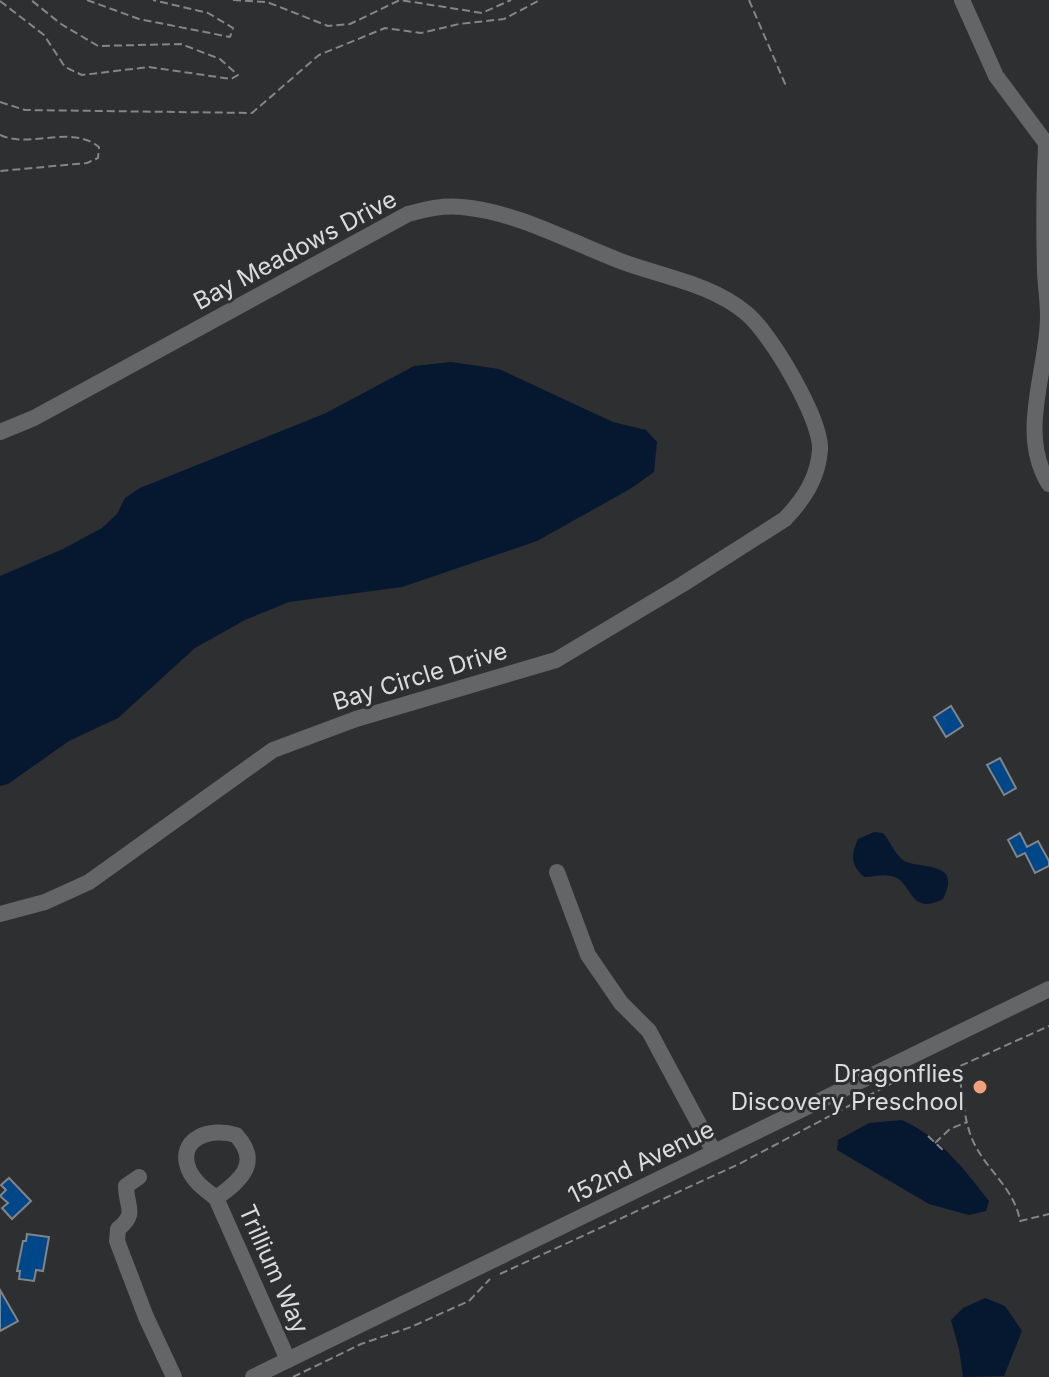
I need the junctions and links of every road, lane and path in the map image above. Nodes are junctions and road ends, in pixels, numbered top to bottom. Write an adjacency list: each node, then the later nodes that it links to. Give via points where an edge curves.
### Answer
1 (31, 0): 9 (path, via 98,46 181,44 220,59 238,75 231,79 149,67 82,75 65,67 44,35)
2 (87, 0): 3 (path, via 139,19 230,37 233,28 208,13)
3 (153, 0)
4 (233, 0): 5 (path, via 267,2 328,26 350,24 400,0 482,13)
5 (511, 0)
6 (540, 0): 11 (path, via 504,19 421,33 385,28 319,55 252,113 25,110)
7 (749, 0): 10 (path)
8 (962, 0): 13 (street, via 996,76)
9 (0, 1)
10 (786, 86)
11 (0, 102)
12 (0, 135): 14 (path, via 11,140 68,136 89,139 99,147 98,158 87,163)
13 (1048, 146): 15 (street)
14 (0, 171)
15 (1047, 358): 18 (street, via 1035,403 1036,446)
16 (0, 432): 17 (street, Bay Meadows Drive, via 408,214 431,207 464,207 518,220 717,294 746,312 783,357 818,432)
17 (820, 449): 20 (street, Bay Circle Drive, via 804,499 785,519 594,639 556,660 356,719 273,750 89,882)
18 (1049, 484)
19 (557, 872): 28 (street, via 588,955 621,1003 649,1031)
20 (0, 914)
21 (1049, 989): 28 (street, 152nd Avenue)
22 (1049, 1026): 23 (path)
23 (958, 1067): 24 (path); 35 (path, via 903,1078 739,1164 490,1279 469,1301)
24 (967, 1122): 26 (path); 31 (path, via 973,1142 1015,1201 1020,1221)
25 (928, 1136): 26 (path)
26 (935, 1143): 27 (path)
27 (943, 1150)
28 (714, 1152): 32 (street, 152nd Avenue)
29 (139, 1177): 33 (street, via 126,1186 131,1213 118,1229 117,1241)
30 (216, 1198): 32 (street, Trillium Way)
31 (1047, 1215)
32 (288, 1360): 34 (street, 152nd Avenue)
33 (174, 1377)
34 (253, 1377)
35 (293, 1377)

